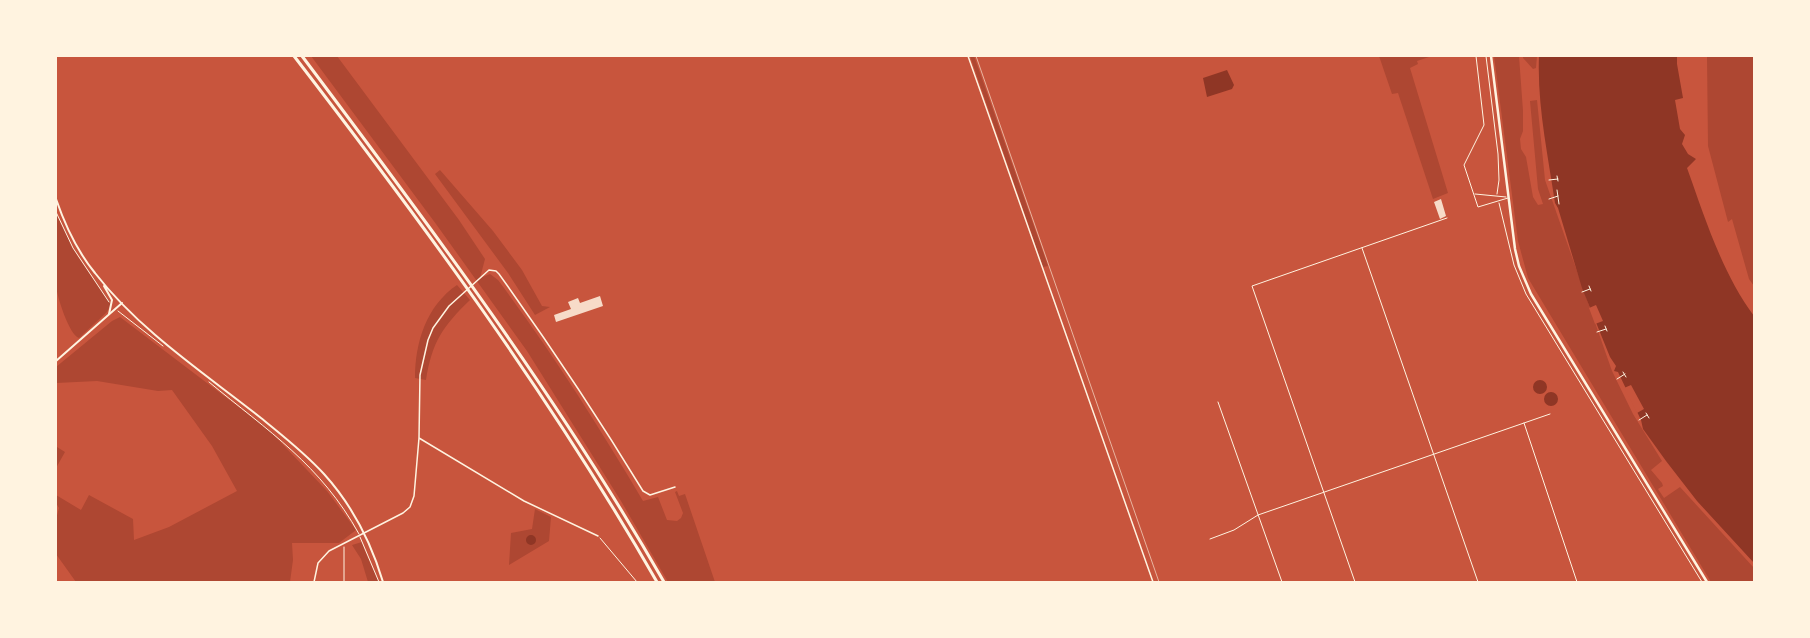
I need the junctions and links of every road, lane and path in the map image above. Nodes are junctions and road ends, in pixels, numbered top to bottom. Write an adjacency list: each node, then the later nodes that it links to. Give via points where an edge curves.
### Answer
1 (294, 56): 63 (highway, via 458,276 547,403 611,502)
2 (302, 56): 64 (highway, via 484,302 553,401)
3 (968, 56): 65 (street)
4 (1476, 56): 12 (lane, via 1484,125 1464,164)
5 (1486, 56): 13 (path, via 1498,154)
6 (1491, 56): 15 (main road)
7 (1557, 176): 8 (path)
8 (1558, 178): 9 (path); 10 (path)
9 (1549, 180)
10 (1558, 181)
11 (1557, 190): 14 (path)
12 (1474, 194): 13 (lane); 18 (lane, via 1478,207)
13 (1497, 196): 15 (lane)
14 (1558, 196): 17 (path); 19 (path)
15 (1508, 198): 18 (lane); 71 (main road, via 1516,256 1528,288)
16 (56, 199): 22 (main road, via 78,248)
17 (1549, 199)
18 (1498, 200): 70 (path, via 1512,258 1526,294)
19 (1559, 204)
20 (1447, 218): 21 (lane)
21 (1362, 247): 49 (lane); 51 (lane, via 1252,286)
22 (103, 283): 27 (main road); 29 (main road, via 112,300)
23 (1589, 286): 24 (path)
24 (1590, 289): 25 (path); 26 (path)
25 (1582, 292)
26 (1591, 292)
27 (122, 303): 28 (main road); 53 (main road, via 157,336 300,451 336,488)
28 (116, 308): 29 (main road); 34 (path)
29 (109, 314): 35 (main road)
30 (1605, 326): 31 (path)
31 (1606, 329): 32 (path); 33 (path)
32 (1607, 331)
33 (1597, 332)
34 (165, 347)
35 (56, 361)
36 (1624, 372): 37 (path)
37 (1625, 374): 38 (path); 39 (path)
38 (1626, 377)
39 (1617, 379)
40 (209, 382): 54 (path, via 309,465 334,494)
41 (1218, 402): 52 (lane)
42 (1646, 413): 44 (path)
43 (1550, 414): 47 (lane)
44 (1647, 415): 45 (path); 46 (path)
45 (1649, 418)
46 (1639, 420)
47 (1524, 423): 49 (lane); 69 (lane)
48 (418, 438): 50 (street, via 420,375 424,350 433,328 458,297 485,272 493,269 504,280 542,333 609,434 643,491 650,495); 53 (street, via 414,496 410,507); 55 (street, via 524,501)
49 (1434, 454): 51 (lane); 68 (lane)
50 (676, 487)
51 (1324, 492): 52 (lane); 67 (lane)
52 (1258, 515): 56 (lane, via 1234,530); 66 (lane)
53 (365, 534): 54 (street); 61 (main road)
54 (360, 536): 57 (street); 60 (path)
55 (598, 536): 62 (path)
56 (1210, 539)
57 (344, 543): 58 (street, via 323,556 318,563); 59 (path)
58 (314, 582)
59 (344, 582)
60 (379, 582)
61 (383, 582)
62 (637, 582)
63 (657, 582)
64 (664, 582)
65 (1153, 582)
66 (1282, 582)
67 (1355, 582)
68 (1478, 582)
69 (1577, 582)
70 (1702, 582)
71 (1707, 582)

